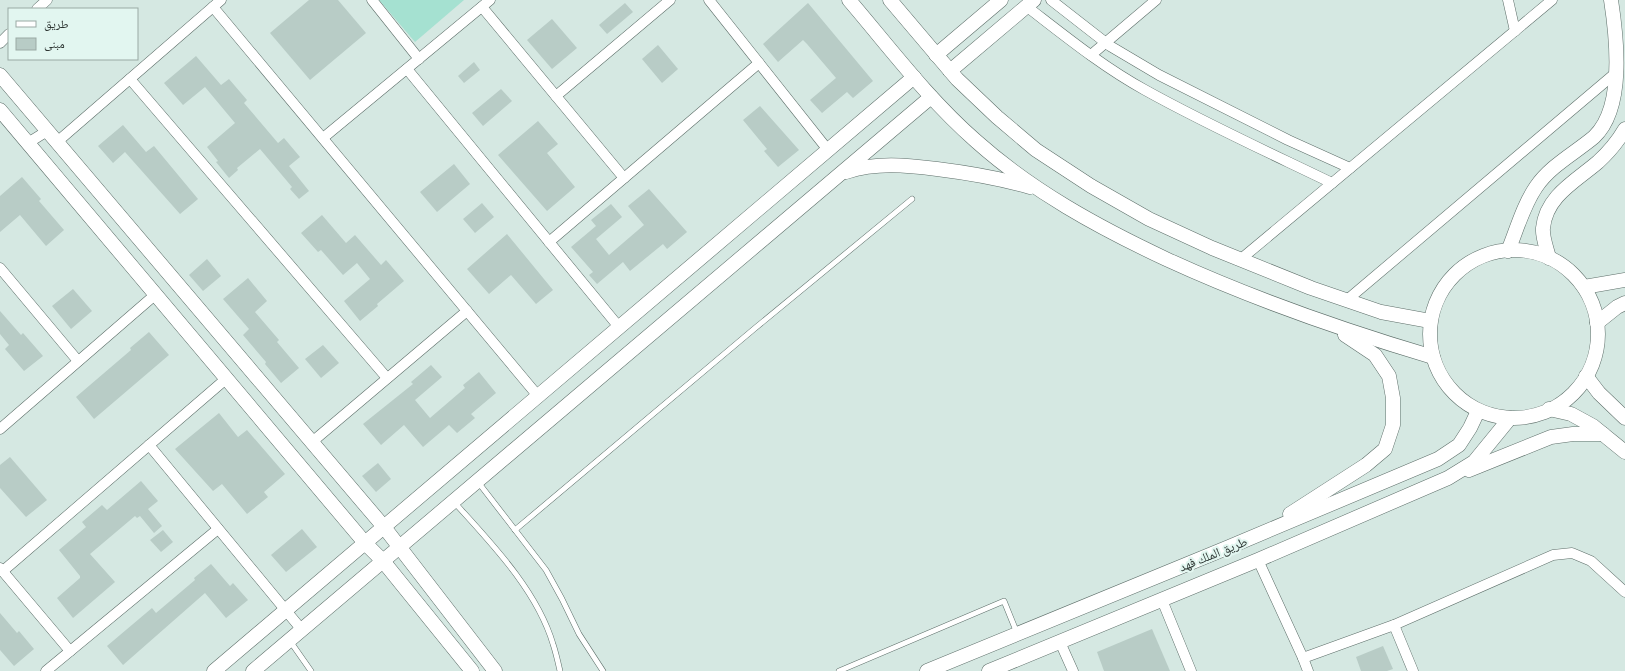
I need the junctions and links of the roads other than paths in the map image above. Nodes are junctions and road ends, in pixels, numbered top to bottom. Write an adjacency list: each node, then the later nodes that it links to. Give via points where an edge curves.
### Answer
1 (47, 0): 17 (street)
2 (372, 0): 24 (street)
3 (490, 0): 16 (street)
4 (670, 0): 32 (street)
5 (709, 0): 25 (street)
6 (849, 0): 30 (street)
7 (890, 0): 22 (street)
8 (1002, 0): 22 (street)
9 (1051, 0): 21 (street)
10 (1156, 0): 21 (street)
11 (1508, 0): 18 (street)
12 (1552, 0): 18 (street)
13 (1611, 0): 28 (street)
14 (217, 3): 31 (street); 37 (street)
15 (1030, 3): 23 (street); 27 (street)
16 (482, 7): 24 (street); 32 (street)
17 (38, 8)
18 (1515, 31): 41 (street)
19 (8, 35): 20 (street)
20 (0, 43)
21 (1106, 43): 23 (street); 41 (street, via 1159,75)
22 (936, 55): 27 (street)
23 (1091, 55): 44 (street, via 1144,90)
24 (419, 59): 26 (street)
25 (759, 63): 40 (street); 43 (street)
26 (407, 69): 37 (street); 47 (street)
27 (950, 71): 50 (street, via 997,117 1036,150 1085,182 1149,219)
28 (1618, 71): 48 (street, via 1614,98 1607,118 1595,136 1536,186 1525,205); 55 (street)
29 (0, 75): 36 (street)
30 (914, 77): 33 (street); 40 (street)
31 (130, 78): 38 (street); 66 (street)
32 (556, 96): 43 (street)
33 (931, 97): 42 (street); 45 (street, via 976,141)
34 (0, 110): 39 (street)
35 (1625, 128): 49 (street, via 1617,142 1599,162 1558,195 1546,212 1543,230)
36 (47, 131): 38 (street); 39 (street)
37 (322, 138): 57 (street)
38 (57, 142): 74 (street)
39 (28, 143): 54 (street)
40 (828, 150): 61 (street)
41 (1350, 168): 44 (street)
42 (842, 173): 45 (street, via 883,164 914,166 998,178); 78 (street)
43 (624, 178): 47 (street)
44 (1332, 183): 50 (street)
45 (1042, 191): 59 (street, via 1074,212 1138,246 1199,274)
46 (912, 199): 82 (lane)
47 (549, 242): 61 (street)
48 (1508, 251): 49 (street, via 1518,250); 58 (street, via 1494,252 1470,261 1451,277 1437,297)
49 (1549, 258): 53 (street, via 1564,266)
50 (1241, 259): 55 (street)
51 (0, 268): 63 (street)
52 (1625, 280): 53 (street)
53 (1584, 287): 60 (street, via 1594,306)
54 (156, 294): 63 (street); 65 (street)
55 (1347, 300): 58 (street, via 1381,312)
56 (1625, 303): 60 (street)
57 (467, 310): 66 (street); 67 (street)
58 (1430, 321): 62 (street)
59 (1326, 323): 62 (street); 83 (street, via 1375,355 1389,376 1393,398 1393,425 1385,448 1366,465)
60 (1597, 323): 64 (street, via 1594,361)
61 (619, 327): 67 (street)
62 (1433, 358): 69 (street, via 1438,372 1455,395)
63 (78, 361): 72 (street)
64 (1586, 376): 68 (street, via 1580,386 1560,405); 71 (street, via 1599,393)
65 (227, 378): 75 (street); 84 (street)
66 (387, 378): 74 (street)
67 (538, 396): 80 (street)
68 (1549, 409): 70 (street, via 1534,416); 73 (street, via 1571,414)
69 (1478, 411): 70 (street); 83 (street, طريق الملك فهد, via 1459,445 1438,459)
70 (1510, 418): 77 (street, طريق الملك فهد, via 1474,462)
71 (1625, 418)
72 (0, 429)
73 (1603, 434): 76 (street); 77 (street, via 1551,437)
74 (312, 442): 80 (street)
75 (149, 445): 81 (street); 88 (street)
76 (1625, 452)
77 (1448, 478): 86 (street, طريق الملك فهد)
78 (478, 481): 79 (street); 82 (lane)
79 (454, 501): 85 (street); 105 (lane, via 524,586 553,643)
80 (384, 527): 84 (street); 85 (street)
81 (218, 529): 91 (street); 97 (street)
82 (516, 530): 106 (lane, via 546,570 579,634)
83 (1256, 536): 94 (street, طريق الملك فهد)
84 (365, 543): 87 (street); 91 (street)
85 (400, 547): 87 (street); 104 (street)
86 (1258, 560): 90 (street, طريق الملك فهد); 98 (street)
87 (383, 561): 93 (street); 103 (street)
88 (2, 569): 97 (street)
89 (1625, 592): 92 (street, via 1591,561 1572,553 1553,555)
90 (1162, 600): 96 (street, طريق الملك فهد); 111 (street)
91 (286, 610): 93 (street); 100 (street)
92 (1394, 625): 98 (street); 113 (street)
93 (302, 630): 95 (street)
94 (1018, 634): 107 (lane, via 1004,601); 108 (street, طريق الملك فهد)
95 (289, 640): 101 (street); 102 (lane)
96 (1060, 642): 109 (street, طريق الملك فهد); 110 (street)
97 (70, 651): 99 (street)
98 (1304, 658): 112 (street)
99 (46, 671)
100 (214, 671)
101 (253, 671)
102 (311, 671)
103 (472, 671)
104 (495, 671)
105 (560, 671)
106 (603, 671)
107 (839, 671)
108 (927, 671)
109 (989, 671)
110 (1073, 671)
111 (1191, 671)
112 (1308, 671)
113 (1413, 671)

